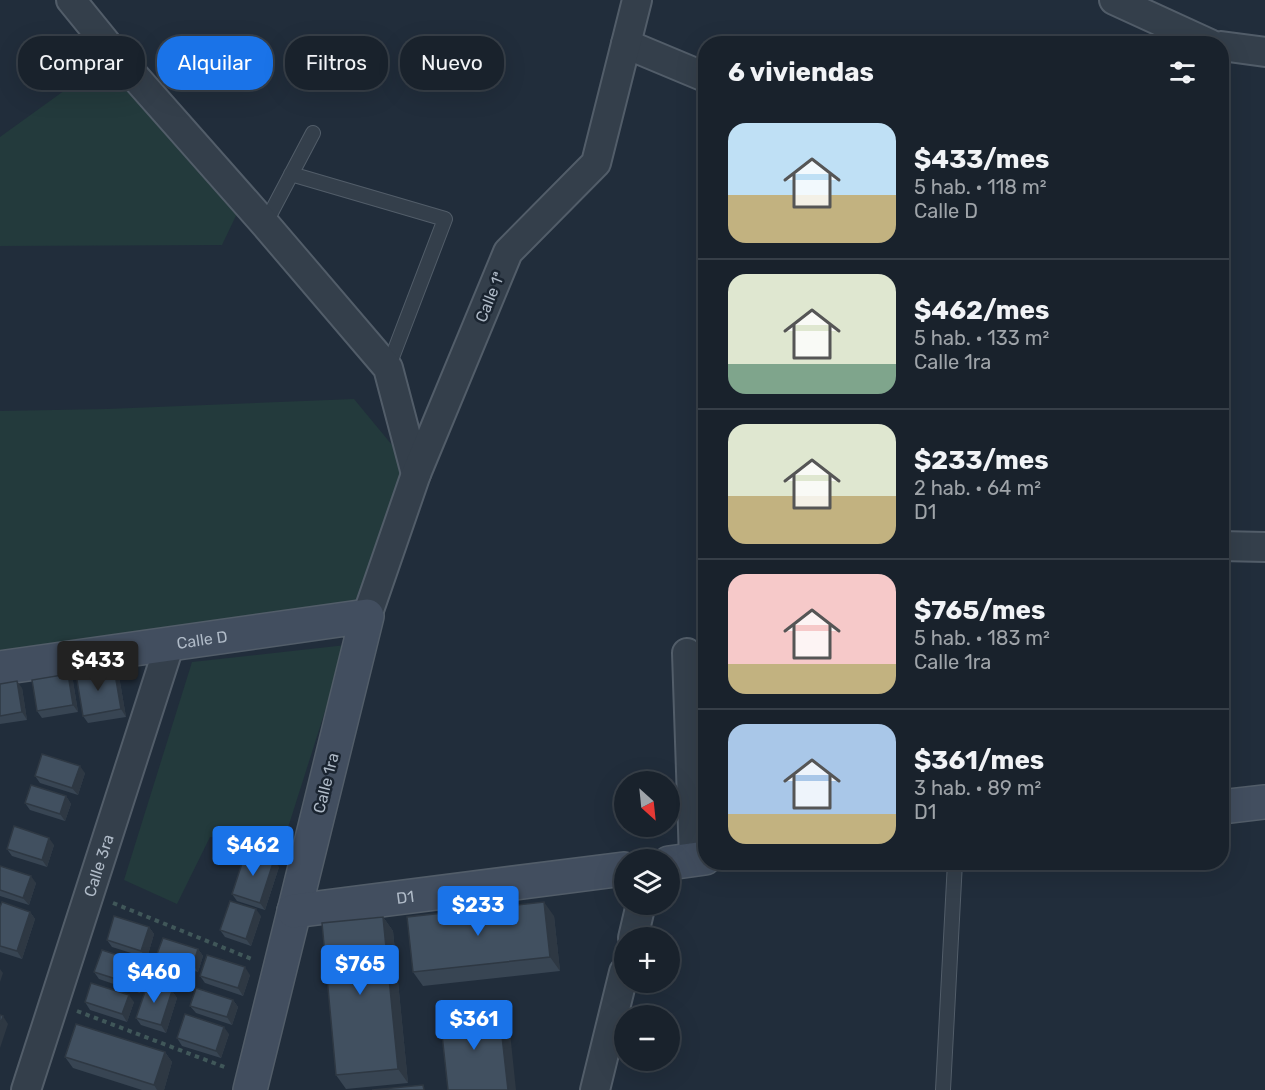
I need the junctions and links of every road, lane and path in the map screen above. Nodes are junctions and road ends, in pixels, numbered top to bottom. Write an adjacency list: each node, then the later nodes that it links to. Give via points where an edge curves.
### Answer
1 (71, 0): 11 (street)
2 (637, 0): 5 (street, Calle 1ª)
3 (1114, 0): 4 (street)
4 (1193, 36)
5 (626, 44): 8 (street); 13 (street, Calle 1ª, via 596,163 508,252)
6 (1229, 47): 7 (street)
7 (1265, 52)
8 (698, 74)
9 (313, 133): 10 (lane)
10 (291, 174): 11 (lane); 12 (lane, via 445,219)
11 (265, 224): 12 (street)
12 (388, 368): 13 (street)
13 (417, 474): 16 (street, Calle 1ª)
14 (1229, 546): 15 (street)
15 (1265, 547)
16 (367, 616): 17 (street, Calle D); 26 (street, Calle 1ra)
17 (170, 643): 19 (street, Calle D); 25 (street, Calle 3ra)
18 (687, 653): 22 (street)
19 (0, 668)
20 (1265, 802): 21 (street)
21 (1229, 806)
22 (689, 860)
23 (614, 870): 26 (street, D1)
24 (955, 870): 33 (lane)
25 (90, 893): 27 (path); 29 (street, Calle 3ra)
26 (294, 911): 27 (street, Calle 1ra)
27 (279, 970): 30 (street, Calle 1ra)
28 (619, 993): 32 (street)
29 (54, 1002): 30 (path); 31 (street, Calle 3ra)
30 (251, 1084)
31 (26, 1090)
32 (595, 1090)
33 (943, 1090)

